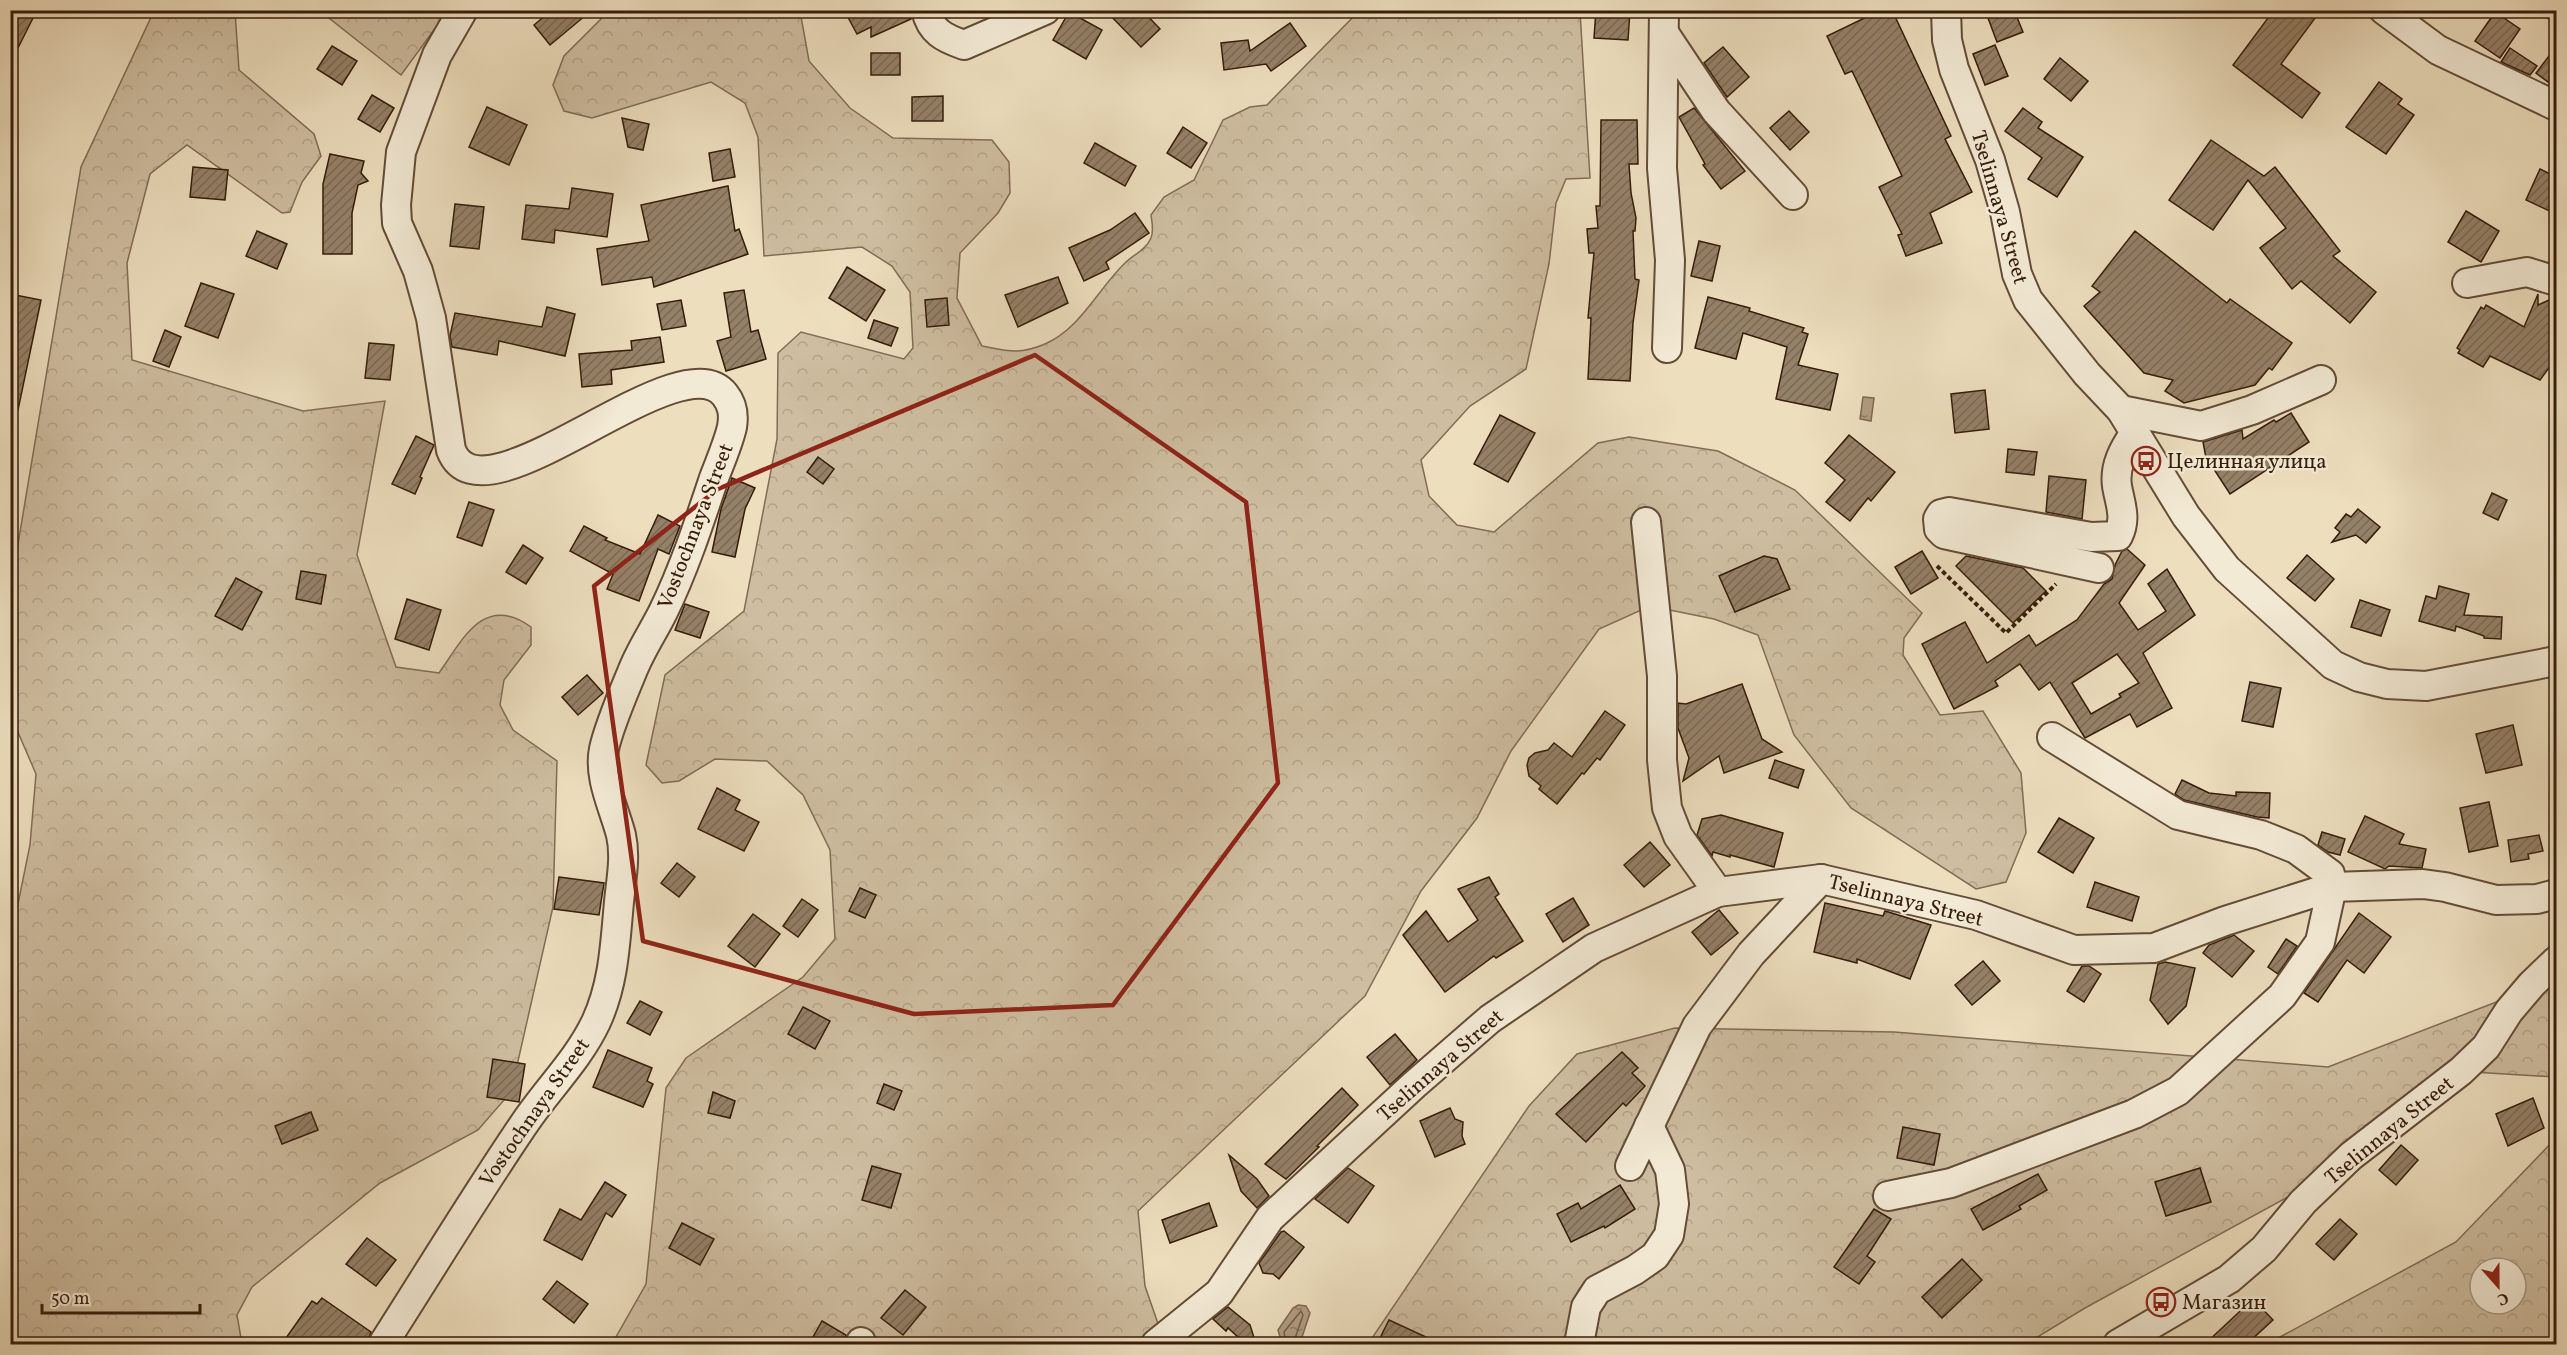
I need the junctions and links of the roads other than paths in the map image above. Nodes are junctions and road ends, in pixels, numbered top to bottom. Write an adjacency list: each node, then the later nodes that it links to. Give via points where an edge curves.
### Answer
1 (464, 10): 26 (street, Vostochnaya Street, via 437,55 400,152 396,205 398,223 418,271 431,318 455,460 467,468 500,468 528,459 639,402 690,384 718,387 733,408 732,426 704,509 664,610 633,669 604,750 604,770 621,836 623,877 613,972 596,1021 568,1070 524,1124 458,1223)
2 (926, 10): 3 (street, via 929,24 943,38 964,45)
3 (1045, 10)
4 (1946, 10): 13 (street, Tselinnaya Street, via 1947,40 1954,69 1990,160 2017,274 2028,300)
5 (2384, 10): 7 (street, via 2438,50)
6 (1664, 22): 8 (street, via 1716,111); 11 (street, via 1662,168 1670,260)
7 (2556, 106)
8 (1793, 195)
9 (2556, 280): 10 (street, via 2527,272)
10 (2467, 283)
11 (1667, 348)
12 (2321, 380): 13 (street, via 2252,411 2201,426)
13 (2128, 422): 15 (street, via 2119,458 2117,485 2123,516 2118,536 2091,537 1949,512 1938,519 1944,534); 16 (street, Tselinnaya Street, via 2187,516 2227,569 2333,665 2387,684 2426,686)
14 (1646, 522): 20 (street, via 1662,676 1662,760 1667,808 1678,836)
15 (2099, 568)
16 (2556, 662)
17 (2052, 737): 19 (street, via 2178,815 2261,835 2296,849 2330,874)
18 (1821, 879): 19 (street, Tselinnaya Street, via 1976,915 2074,950 2154,948); 20 (street, Tselinnaya Street); 23 (street, via 1751,954 1697,1026)
19 (2332, 887): 21 (street, Tselinnaya Street, via 2423,884 2496,900 2537,899); 25 (street, via 2320,942 2282,996 2178,1091 2134,1114 1951,1183)
20 (1718, 892): 27 (street, Tselinnaya Street, via 1594,948 1490,1019 1270,1218 1219,1293)
21 (2556, 894)
22 (2556, 961): 29 (street, Tselinnaya Street, via 2509,1011 2486,1047 2470,1063 2351,1156 2303,1202 2264,1249 2229,1279)
23 (1649, 1126): 24 (street); 28 (street, via 1670,1170 1674,1204 1670,1235 1655,1256 1597,1290 1586,1307)
24 (1630, 1166)
25 (1888, 1196)
26 (383, 1344)
27 (1156, 1344)
28 (1579, 1344)
29 (2118, 1344)

